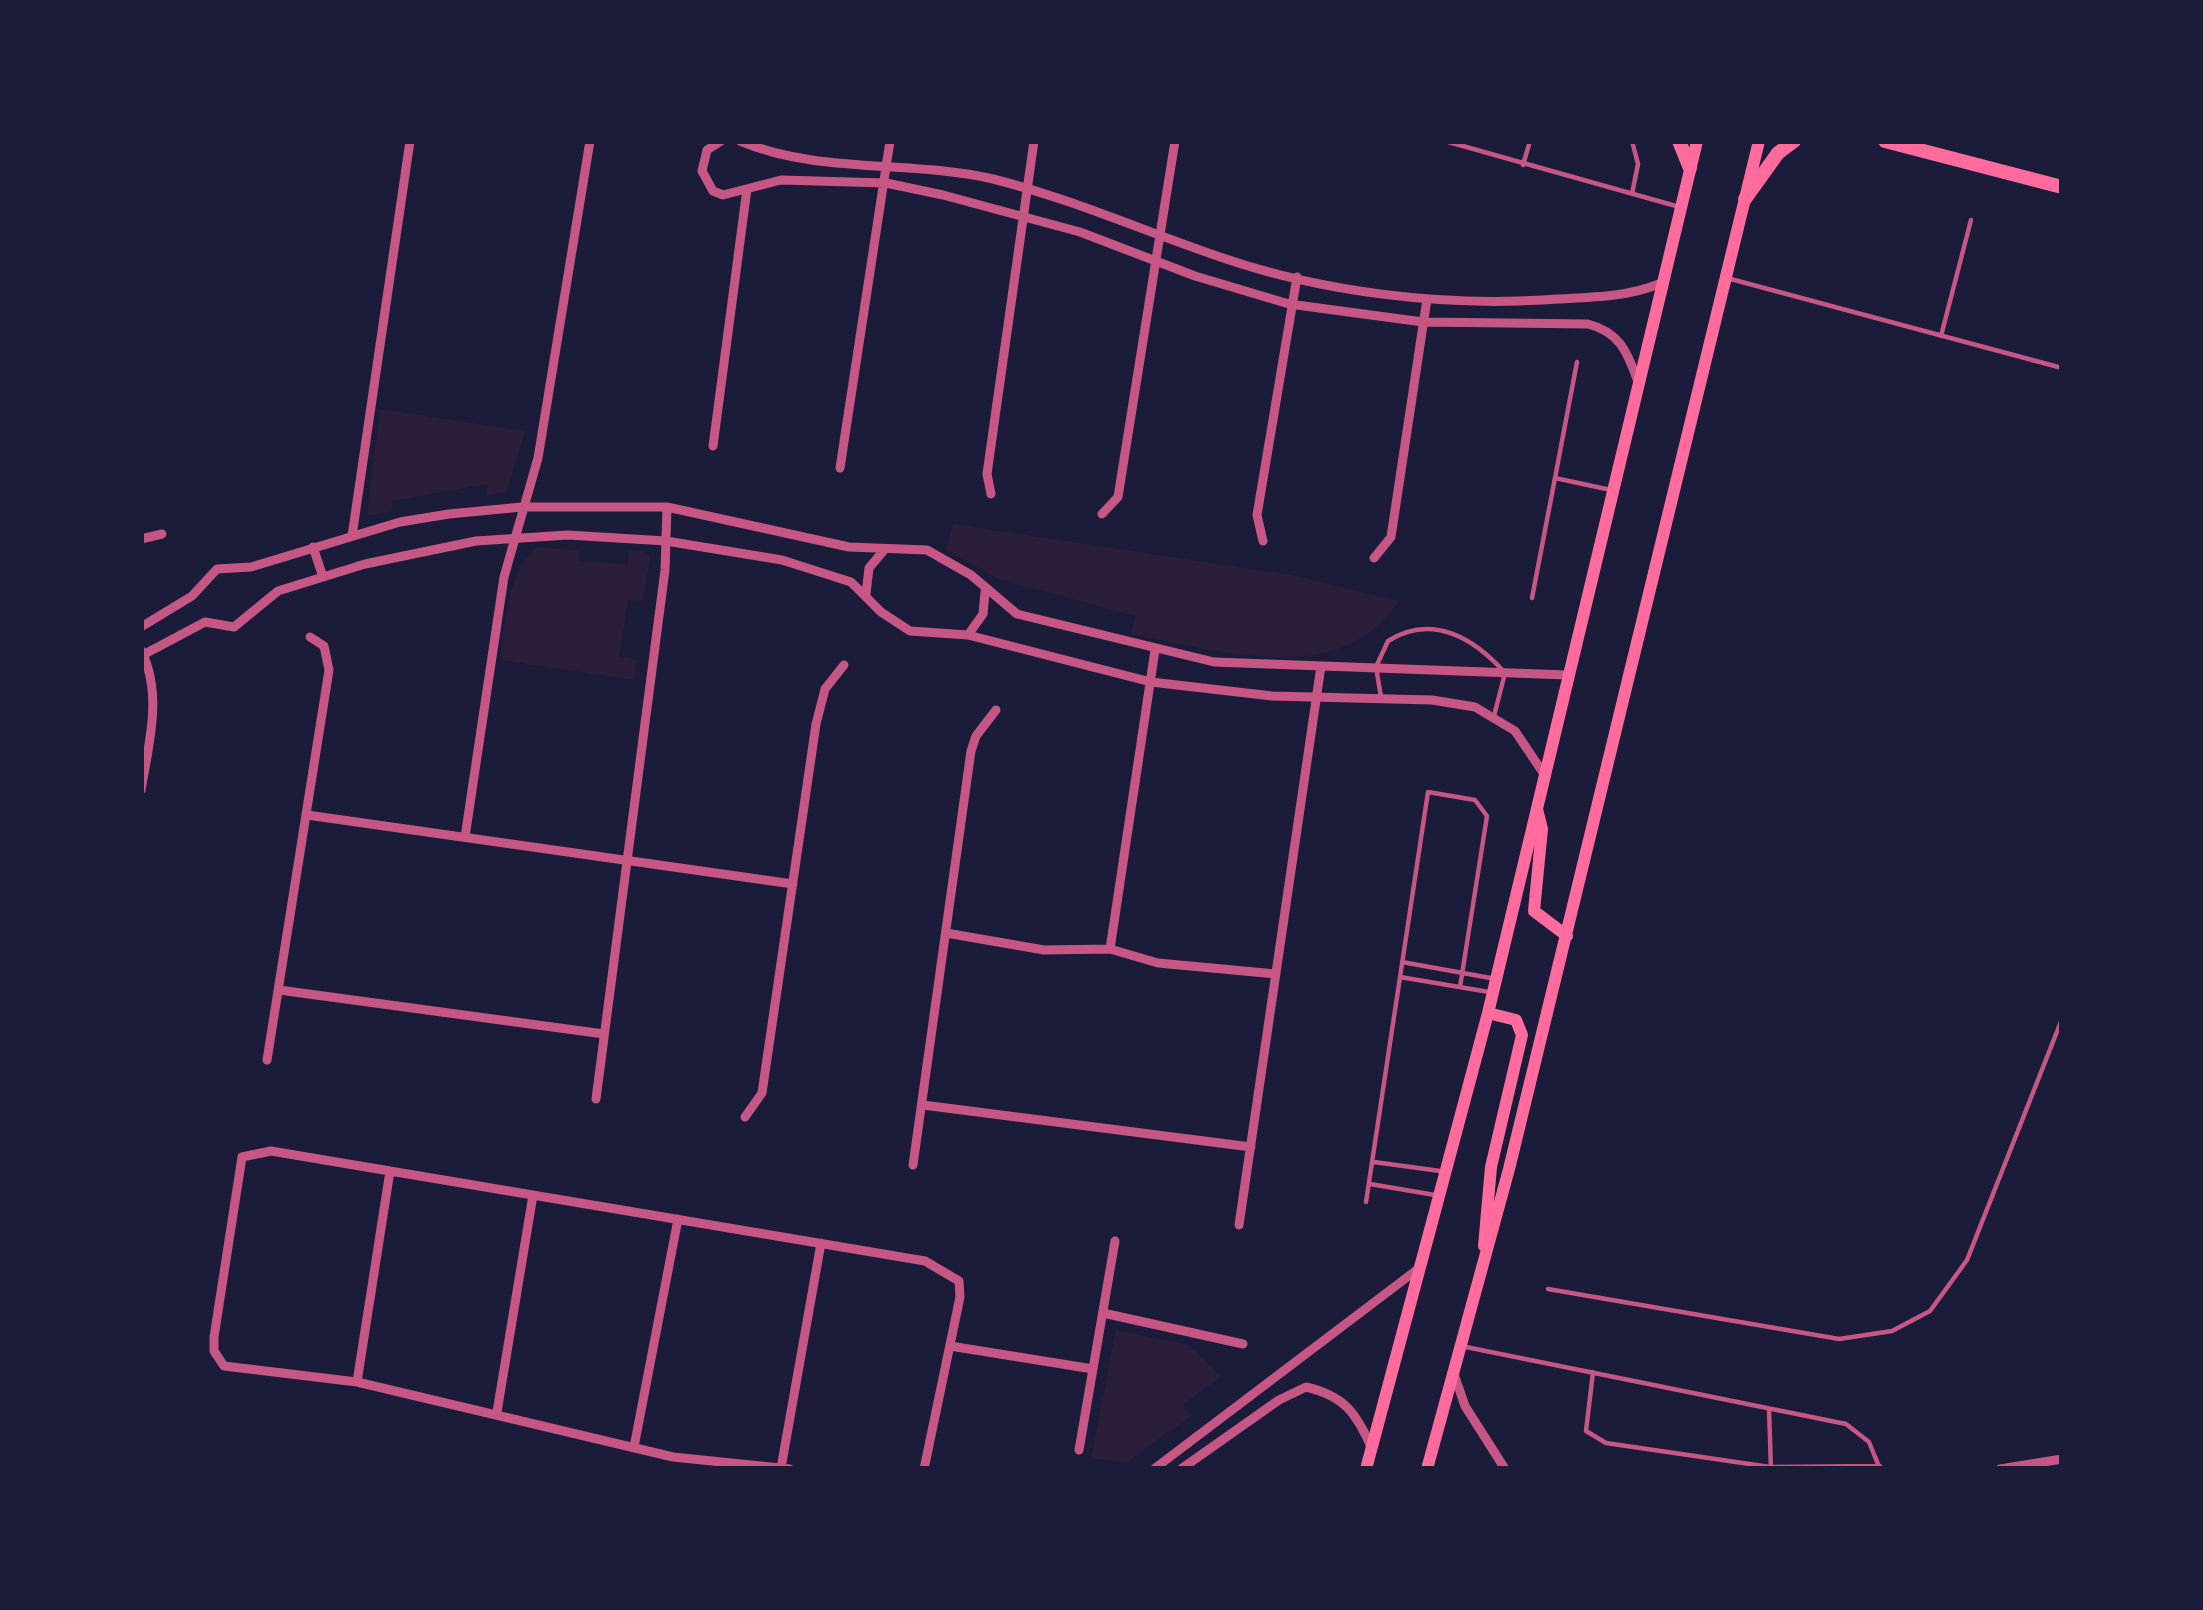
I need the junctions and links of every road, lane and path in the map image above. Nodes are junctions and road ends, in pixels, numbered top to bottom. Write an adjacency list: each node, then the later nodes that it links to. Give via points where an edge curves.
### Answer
1 (410, 141): 52 (street)
2 (590, 141): 48 (street, via 538,458)
3 (721, 141): 22 (street, via 702,160 705,182 723,195)
4 (740, 141): 16 (street)
5 (890, 141): 17 (street)
6 (1034, 141): 23 (street)
7 (1174, 141): 29 (street)
8 (1445, 141): 18 (lane)
9 (1530, 141): 18 (lane)
10 (1632, 141): 24 (lane, via 1639,164)
11 (1679, 141): 19 (main road)
12 (1697, 141): 19 (main road)
13 (1759, 141): 25 (main road)
14 (1794, 141): 25 (main road)
15 (1885, 141): 21 (main road)
16 (754, 144): 17 (street)
17 (887, 163): 20 (street); 23 (street)
18 (1523, 165): 24 (lane)
19 (1690, 168): 26 (main road)
20 (886, 183): 22 (street, via 781,180); 27 (street); 44 (street)
21 (2062, 187)
22 (747, 188): 43 (street)
23 (1027, 189): 27 (street); 29 (street)
24 (1632, 194): 26 (lane)
25 (1745, 199): 32 (main road)
26 (1680, 207): 33 (main road)
27 (1024, 217): 30 (street); 47 (street, via 987,474)
28 (1972, 220): 39 (lane)
29 (1162, 235): 30 (street); 31 (street)
30 (1157, 261): 36 (street); 50 (street, via 1118,497)
31 (1297, 277): 34 (street); 36 (street)
32 (1726, 278): 39 (lane); 89 (main road)
33 (1659, 284): 35 (street, via 1612,297); 42 (main road)
34 (1427, 299): 35 (street); 37 (street)
35 (1527, 301): 38 (street)
36 (1289, 304): 37 (street); 56 (street, via 1257,515)
37 (1423, 322): 38 (street); 59 (street, via 1391,537)
38 (1526, 324): 42 (street, via 1600,327 1625,349)
39 (1940, 337): 41 (lane)
40 (1577, 362): 45 (lane)
41 (2062, 368)
42 (1637, 379): 46 (main road)
43 (713, 446)
44 (839, 468)
45 (1556, 478): 46 (lane); 64 (lane)
46 (1611, 490): 75 (main road)
47 (991, 494)
48 (522, 507): 49 (street); 52 (street); 53 (street)
49 (667, 507): 55 (street); 58 (street)
50 (1102, 514)
51 (162, 534): 54 (street)
52 (352, 536): 57 (street)
53 (512, 537): 55 (street); 60 (street); 85 (street)
54 (141, 538)
55 (666, 541): 62 (street, via 782,560 850,581); 86 (street)
56 (1264, 541)
57 (313, 547): 60 (street); 63 (street, via 217,569)
58 (885, 549): 61 (street, via 927,550); 62 (street, via 869,568)
59 (1374, 558)
60 (322, 577): 65 (street, via 263,598 234,627)
61 (982, 587): 67 (street, via 986,607); 69 (street, via 1017,614)
62 (866, 594): 67 (street, via 910,631)
63 (192, 596): 65 (street); 66 (street)
64 (1532, 598)
65 (205, 622): 70 (street)
66 (141, 627)
67 (968, 634): 76 (street)
68 (310, 637): 84 (street, via 324,646 329,670)
69 (1155, 650): 72 (street, via 1214,662); 76 (street)
70 (142, 654): 82 (street, via 154,700)
71 (844, 665): 87 (street, via 820,705)
72 (1321, 666): 73 (street); 77 (street)
73 (1376, 668): 74 (street); 74 (lane, via 1388,641 1428,627 1471,642); 78 (lane)
74 (1505, 673): 75 (street); 80 (lane)
75 (1567, 675): 81 (main road)
76 (1151, 682): 77 (street); 90 (street)
77 (1317, 698): 78 (street); 93 (street)
78 (1382, 699): 80 (street, via 1454,701)
79 (996, 710): 88 (street, via 971,751)
80 (1494, 716): 81 (street, via 1515,731)
81 (1544, 774): 83 (main road)
82 (141, 790)
83 (1536, 808): 89 (main road, via 1542,830 1534,911); 95 (main road)
84 (307, 814): 85 (street); 97 (street)
85 (465, 837): 86 (street)
86 (627, 860): 87 (street); 100 (street)
87 (793, 884): 104 (street, via 762,1093)
88 (946, 933): 90 (street, via 1045,950); 103 (street)
89 (1567, 936): 119 (main road)
90 (1110, 949): 93 (street, via 1159,963)
91 (1402, 962): 92 (lane); 92 (lane, via 1424,797 1475,800 1486,816); 94 (lane)
92 (1462, 973): 95 (lane); 96 (lane)
93 (1276, 974): 105 (street)
94 (1400, 977): 96 (lane); 106 (lane)
95 (1494, 986): 96 (lane); 98 (main road)
96 (1460, 987)
97 (279, 990): 100 (street); 101 (street)
98 (1488, 1013): 109 (main road); 119 (main road, via 1516,1020 1522,1036 1491,1167)
99 (2062, 1019): 120 (lane, via 1967,1260 1930,1311 1892,1331 1839,1340)
100 (604, 1034): 102 (street)
101 (267, 1060)
102 (596, 1099)
103 (923, 1105): 105 (street); 107 (street)
104 (745, 1117)
105 (1251, 1147): 115 (street)
106 (1372, 1162): 109 (lane); 110 (lane)
107 (914, 1165)
108 (390, 1171): 111 (street); 128 (street); 128 (street, via 271,1151 242,1157 236,1173 217,1359 238,1370)
109 (1446, 1172): 112 (main road)
110 (1370, 1184): 112 (lane); 113 (lane)
111 (533, 1195): 114 (street); 130 (street)
112 (1440, 1195): 118 (main road)
113 (1366, 1202)
114 (678, 1219): 117 (street); 131 (street)
115 (1239, 1225)
116 (1115, 1241): 121 (street)
117 (821, 1243): 123 (street, via 925,1261 954,1274 960,1297); 137 (street)
118 (1423, 1266): 132 (main road); 139 (street)
119 (1483, 1266): 124 (main road)
120 (1548, 1289)
121 (1103, 1313): 122 (street); 125 (street)
122 (1243, 1344)
123 (950, 1346): 125 (street); 138 (street)
124 (1461, 1346): 126 (lane); 127 (main road)
125 (1093, 1370): 133 (street)
126 (1593, 1372): 129 (lane); 136 (lane, via 1586,1431 1606,1443)
127 (1454, 1373): 142 (main road); 143 (street)
128 (357, 1382): 130 (street)
129 (1769, 1407): 135 (lane, via 1846,1424 1869,1442); 136 (lane)
130 (497, 1412): 131 (street)
131 (634, 1447): 137 (street)
132 (1372, 1449): 140 (street, via 1342,1400 1306,1388); 141 (main road)
133 (1079, 1450)
134 (2062, 1459): 144 (street)
135 (1880, 1467): 136 (lane)
136 (1771, 1468)
137 (786, 1469)
138 (924, 1469)
139 (1154, 1469)
140 (1181, 1469)
141 (1366, 1469)
142 (1427, 1469)
143 (1505, 1469)
144 (2000, 1469)

